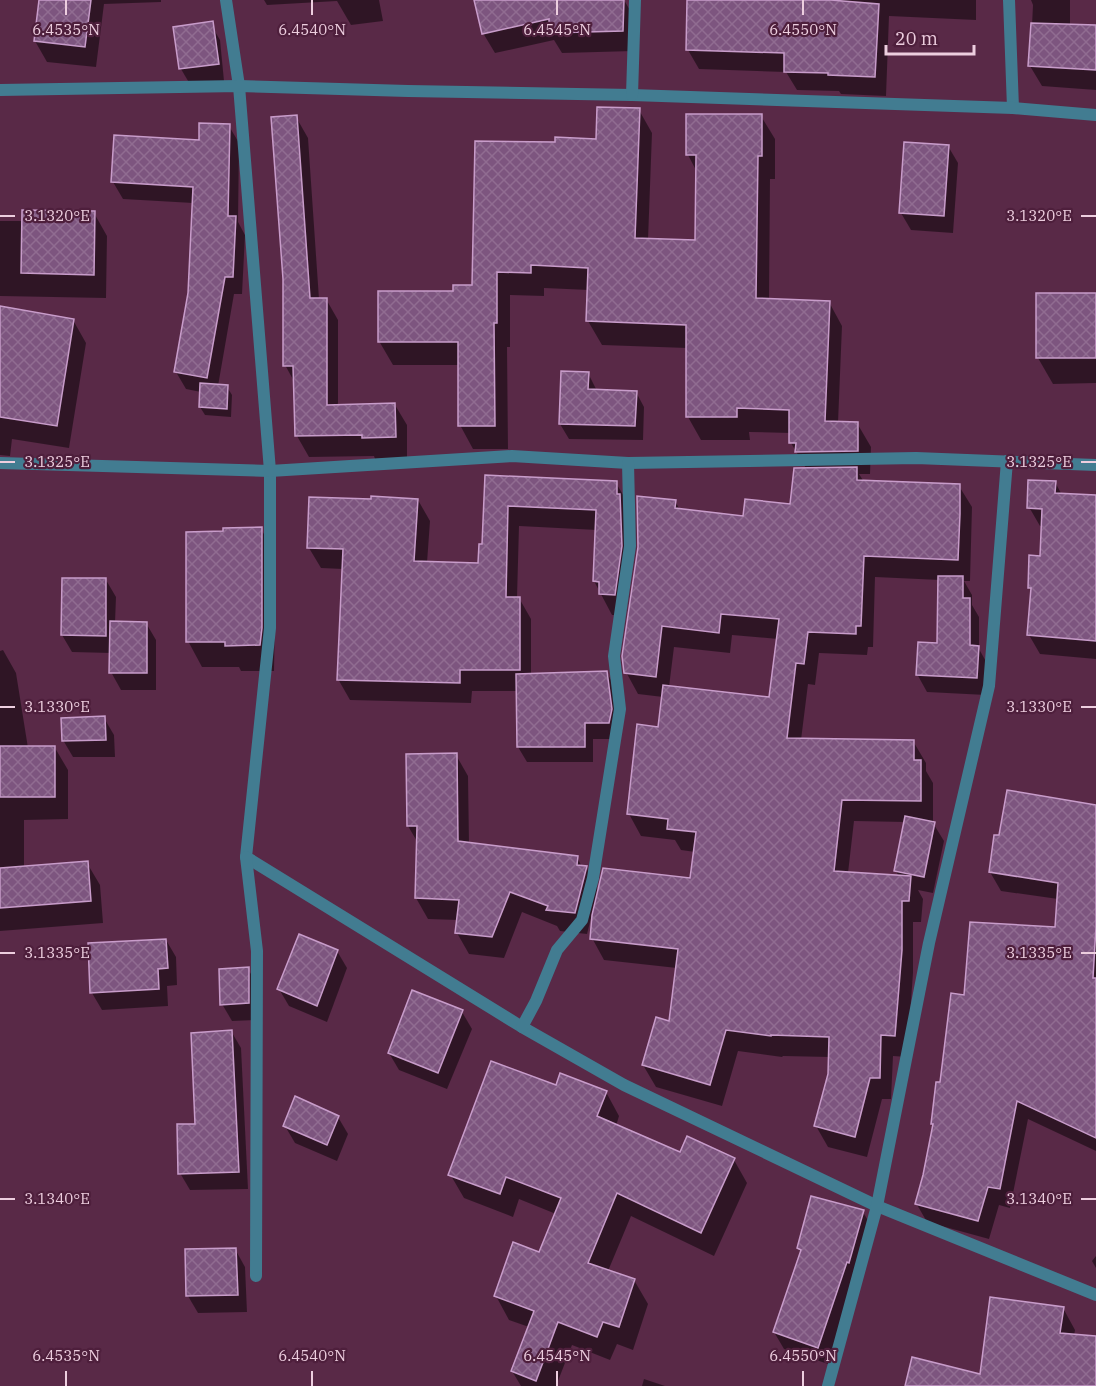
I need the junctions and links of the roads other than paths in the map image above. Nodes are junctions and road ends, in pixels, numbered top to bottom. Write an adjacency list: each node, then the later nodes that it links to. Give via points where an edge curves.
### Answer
1 (226, 0): 4 (street)
2 (635, 0): 6 (street)
3 (1009, 0): 7 (street)
4 (239, 86): 5 (street); 6 (street); 13 (street)
5 (0, 90)
6 (632, 95): 7 (street)
7 (1013, 108): 8 (street)
8 (1096, 115)
9 (1006, 460): 11 (street); 12 (street); 16 (street, via 989,686 929,943)
10 (0, 463): 13 (street)
11 (628, 464): 13 (street, via 512,456); 15 (street, via 630,546 614,656 620,709 593,878 582,920 558,950)
12 (1096, 465)
13 (270, 471): 14 (street, via 270,628)
14 (246, 857): 15 (street); 17 (street, via 257,951)
15 (522, 1027): 16 (street, via 624,1085)
16 (877, 1206): 18 (street); 19 (street)
17 (256, 1276)
18 (1096, 1295)
19 (828, 1386)

